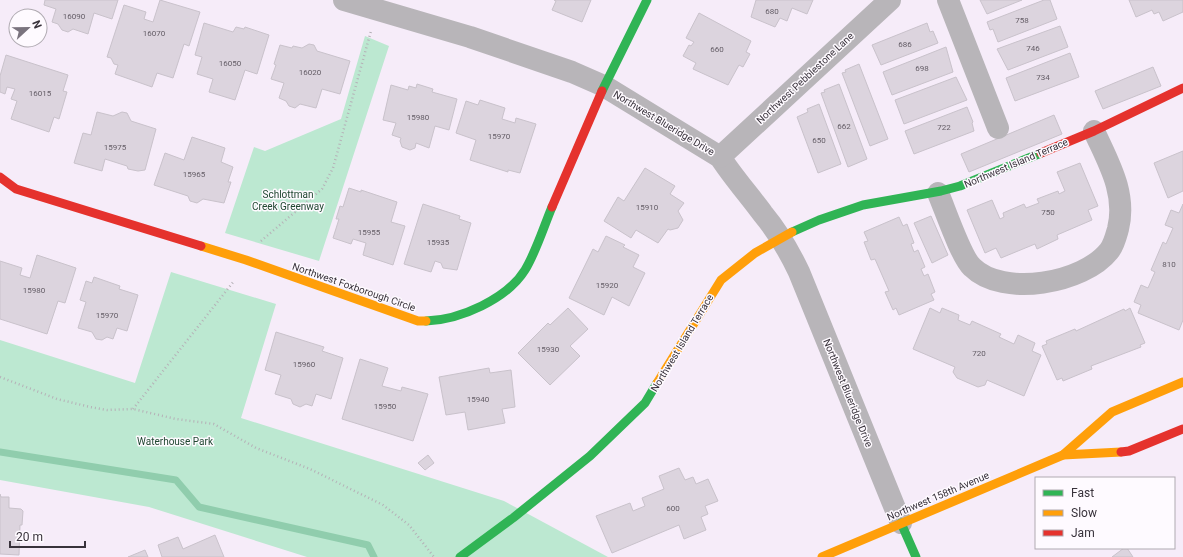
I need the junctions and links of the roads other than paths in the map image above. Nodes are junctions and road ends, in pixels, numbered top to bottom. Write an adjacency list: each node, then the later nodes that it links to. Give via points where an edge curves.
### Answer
1 (346, 0): 5 (street, Northwest Blueridge Drive, via 470,37 572,72)
2 (647, 0): 5 (street, Northwest Foxborough Circle)
3 (890, 0): 9 (street, Northwest Pebblestone Lane)
4 (948, 0): 7 (street)
5 (604, 86): 9 (street, Northwest Blueridge Drive); 10 (street, Northwest Foxborough Circle, via 524,270 513,284 479,308 435,322 418,321 246,260 16,188)
6 (1183, 88): 8 (street, Northwest Island Terrace)
7 (998, 128)
8 (1094, 131): 11 (street, Northwest Island Terrace); 11 (street, via 1118,191 1121,208 1118,228 1112,246 1102,258 1069,275 1046,283 1027,285 993,279 978,272 972,268 965,256)
9 (720, 157): 12 (street, Northwest Blueridge Drive)
10 (0, 177)
11 (938, 193): 12 (street, Northwest Island Terrace, via 858,205)
12 (781, 238): 16 (street, Northwest Blueridge Drive, via 799,272); 17 (street, Northwest Island Terrace, via 732,269 721,280 645,403 635,414 590,456)
13 (1183, 382): 15 (street, Northwest 158th Avenue, via 1112,412)
14 (1183, 428): 15 (street, Northwest 158th Avenue, via 1129,451)
15 (1063, 456): 16 (street, Northwest 158th Avenue)
16 (901, 523): 18 (street, Northwest 158th Avenue); 19 (street, Northwest Blueridge Drive)
17 (460, 557)
18 (822, 557)
19 (916, 557)

